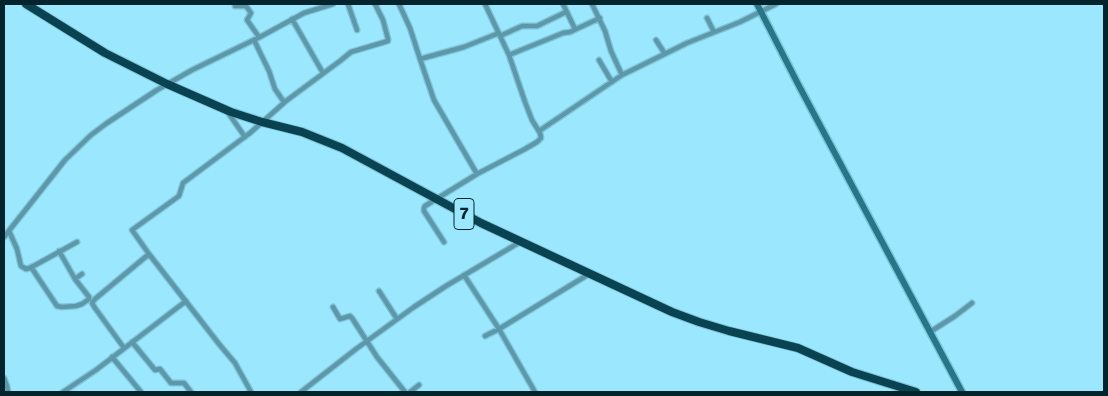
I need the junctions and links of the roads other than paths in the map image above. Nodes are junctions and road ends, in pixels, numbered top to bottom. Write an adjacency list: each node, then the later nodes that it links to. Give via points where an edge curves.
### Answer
1 (26, 4): 31 (highway, 7, via 105,53)
2 (333, 4): 12 (street)
3 (348, 4): 19 (street)
4 (375, 4): 28 (street, via 388,42 351,52)
5 (399, 4): 26 (street)
6 (485, 4): 21 (street)
7 (563, 4): 14 (street)
8 (592, 4): 15 (street)
9 (757, 4): 13 (street)
10 (776, 4): 13 (street)
11 (235, 6): 22 (street, via 246,5 251,12 247,20)
12 (319, 6): 17 (street)
13 (761, 11): 20 (street); 58 (street)
14 (566, 12): 18 (street); 21 (street, via 537,26 522,26)
15 (600, 18): 18 (street); 29 (street)
16 (707, 18): 20 (street)
17 (292, 19): 22 (street); 28 (street)
18 (575, 29): 25 (street)
19 (357, 30)
20 (714, 32): 24 (street)
21 (499, 35): 25 (street); 26 (street)
22 (256, 38): 31 (street); 32 (street, via 275,89)
23 (656, 40): 24 (street)
24 (665, 54): 29 (street)
25 (509, 55): 35 (street)
26 (420, 59): 37 (street, via 434,100)
27 (599, 60): 30 (street)
28 (323, 73): 32 (street)
29 (622, 75): 30 (street)
30 (612, 82): 35 (street)
31 (167, 84): 33 (highway, 7); 39 (street, via 107,123 76,148)
32 (284, 102): 34 (street)
33 (226, 110): 34 (highway, 7); 36 (street)
34 (262, 122): 36 (street); 38 (highway, 7, via 302,132 342,148)
35 (539, 131): 37 (street, via 542,136 538,142)
36 (245, 136): 45 (street, via 183,183 177,198 132,230)
37 (477, 174): 38 (street)
38 (436, 200): 42 (street, via 424,209); 43 (highway, 7)
39 (9, 231): 40 (street); 46 (street, via 22,266 26,269)
40 (4, 237)
41 (77, 242): 44 (street)
42 (444, 242)
43 (520, 242): 47 (highway, 7); 49 (street)
44 (59, 251): 46 (street); 50 (street)
45 (149, 254): 52 (street); 53 (street)
46 (31, 267): 52 (street, via 58,307 79,305)
47 (591, 273): 57 (street); 77 (highway, 7, via 699,322 798,348 852,372)
48 (82, 274): 50 (street)
49 (464, 275): 56 (street); 57 (street)
50 (75, 279): 52 (street)
51 (379, 291): 56 (street)
52 (92, 299): 62 (street)
53 (186, 302): 61 (street); 71 (street, via 236,365)
54 (972, 303): 58 (street)
55 (333, 307): 60 (street, via 340,319 351,316)
56 (398, 319): 60 (street)
57 (499, 329): 59 (street); 76 (street)
58 (930, 332): 78 (street)
59 (485, 336)
60 (367, 341): 66 (street); 74 (street)
61 (132, 342): 62 (street); 70 (street, via 155,370 160,369 171,383 183,383)
62 (124, 348): 63 (street)
63 (112, 357): 68 (street); 69 (street)
64 (4, 378): 67 (street)
65 (419, 385): 75 (street)
66 (308, 386): 72 (street); 73 (street)
67 (8, 392)
68 (63, 392)
69 (141, 392)
70 (191, 392)
71 (251, 392)
72 (301, 392)
73 (311, 392)
74 (405, 392)
75 (410, 392)
76 (535, 392)
77 (916, 392)
78 (962, 392)

